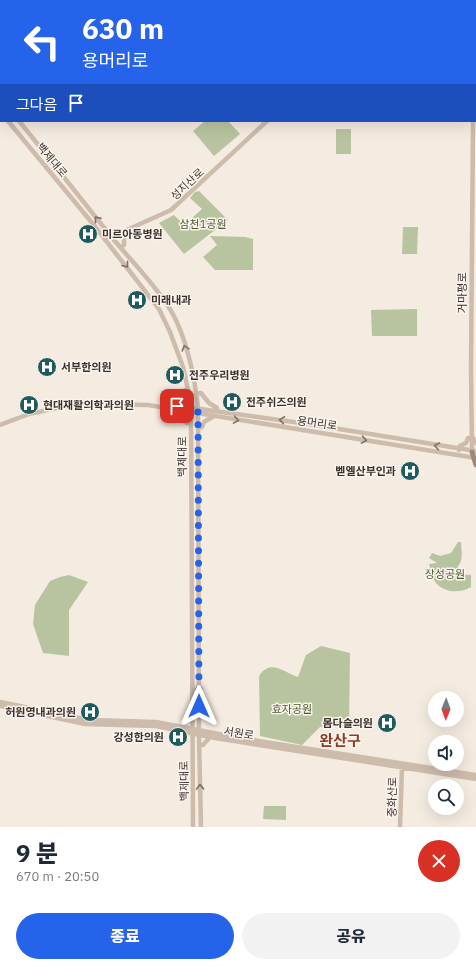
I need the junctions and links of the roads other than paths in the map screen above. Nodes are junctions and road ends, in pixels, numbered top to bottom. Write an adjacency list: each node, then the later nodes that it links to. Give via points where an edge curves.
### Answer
1 (476, 0): 2 (street)
2 (476, 36)
3 (9, 122): 9 (street, 백제대로)
4 (20, 122): 8 (street, 백제대로, one-way to 4)
5 (266, 122): 7 (street, 성지산로, via 171,210)
6 (473, 122): 20 (street, 거마평로)
7 (124, 230): 8 (street, 성지산로); 10 (street, via 124,245)
8 (112, 237): 9 (street, 성지산로); 10 (street, 백제대로)
9 (106, 240): 11 (street, 백제대로, one-way to 11, via 159,309 183,367)
10 (121, 248): 12 (street, 백제대로, one-way to 10, via 185,347 170,310)
11 (188, 390): 13 (street, via 185,390); 14 (street, 백제대로)
12 (196, 394): 15 (street, 백제대로); 16 (street, via 201,393 217,408)
13 (177, 407): 14 (street, 용머리로); 17 (street); 18 (street, 용머리로, via 110,403 58,408 29,414)
14 (190, 409): 15 (street, 용머리로); 17 (street, 백제대로)
15 (198, 410): 16 (street, 용머리로); 19 (street, 백제대로)
16 (216, 414): 19 (street, via 204,422 202,428); 22 (street, 용머리로, one-way to 16, via 308,424); 24 (street, 용머리로, one-way to 24)
17 (190, 424): 29 (street, 백제대로)
18 (0, 425)
19 (198, 428): 28 (street, 백제대로)
20 (472, 438): 21 (street); 22 (street, via 468,438); 23 (street, 거마평로)
21 (476, 442)
22 (459, 450): 23 (street, 용머리로)
23 (474, 452): 24 (main road, 거마평로)
24 (475, 458): 25 (main road, 거마평로)
25 (476, 465)
26 (0, 702): 29 (street, 서원로, via 89,720 153,721)
27 (0, 706): 29 (street, 서원로, via 85,724 156,726)
28 (199, 730): 29 (street, 서원로); 30 (street, 백제대로); 34 (street, 서원로)
29 (192, 731): 30 (street, 서원로); 36 (street, 백제대로)
30 (199, 736): 31 (street, 서원로); 32 (street, 백제대로)
31 (210, 738): 32 (street, via 203,745); 33 (street, 서원로)
32 (199, 745): 37 (street, 백제대로, one-way to 32)
33 (402, 768): 35 (street, 서원로); 38 (street, 중화산로)
34 (476, 775)
35 (476, 779)
36 (193, 827)
37 (201, 827)
38 (400, 827)

